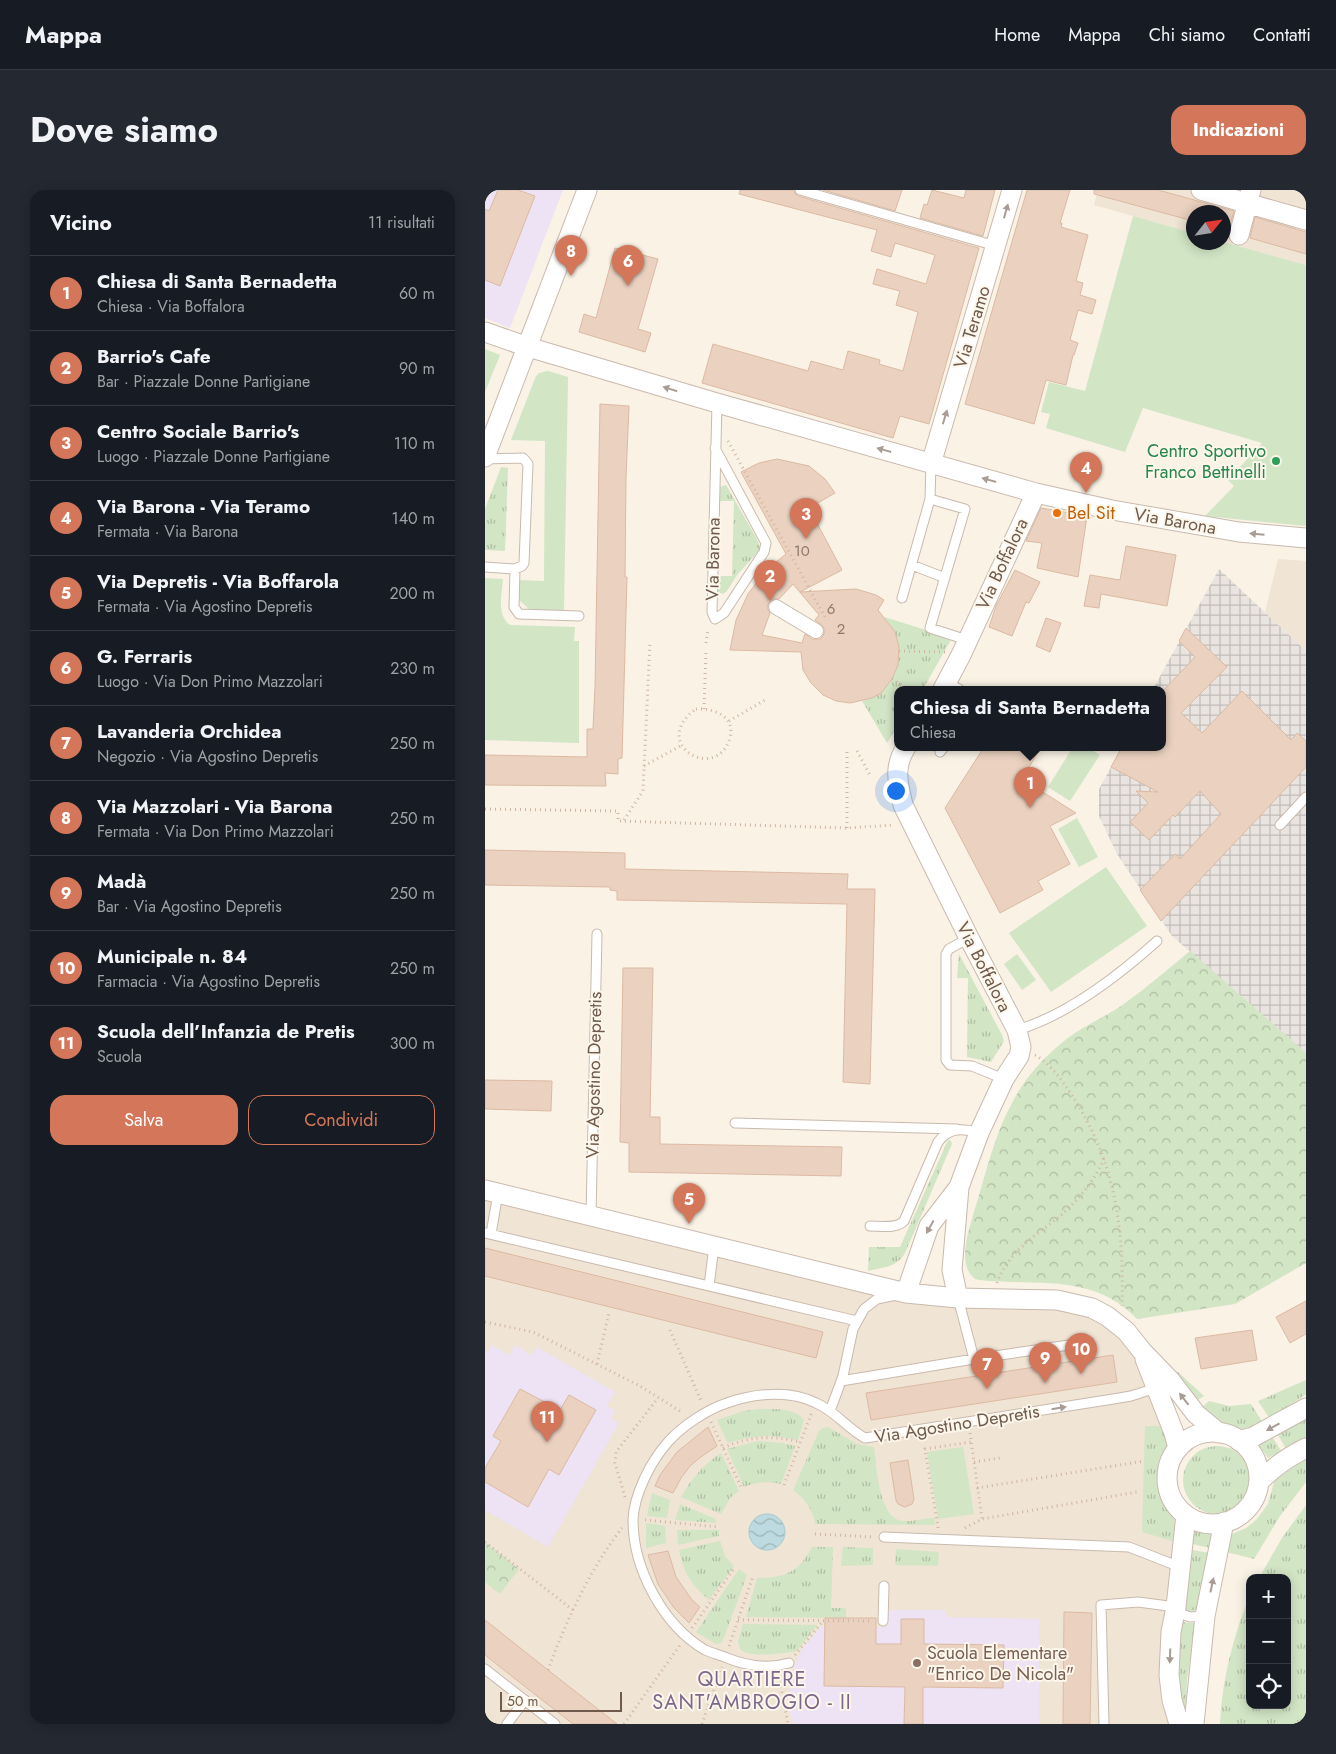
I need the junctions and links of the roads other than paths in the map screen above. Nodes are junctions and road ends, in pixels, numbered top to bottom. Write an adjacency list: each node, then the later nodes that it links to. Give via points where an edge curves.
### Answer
1 (587, 190): 10 (street)
2 (800, 190): 8 (lane)
3 (1012, 190): 8 (street, Via Teramo, one-way to 3)
4 (1201, 190): 5 (street)
5 (1249, 197): 6 (street); 7 (street)
6 (1306, 220)
7 (1239, 234)
8 (996, 246): 14 (street, Via Teramo, one-way to 8)
9 (485, 332): 10 (street, Via Barona)
10 (528, 347): 11 (street, Via Barona, one-way to 10); 13 (street)
11 (716, 411): 12 (lane, Via Barona); 14 (street, Via Barona, one-way to 11)
12 (715, 448): 12 (lane, Via Barona, via 712,612 715,619 723,613 764,552 766,543)
13 (485, 458): 20 (lane, via 523,458 527,464 525,559 522,566)
14 (931, 464): 15 (street, Via Barona, one-way to 14); 16 (lane)
15 (1036, 493): 17 (street, Via Barona, one-way to 15, via 1239,532); 26 (street, Via Boffalora)
16 (930, 499): 18 (lane); 21 (lane, via 965,510)
17 (1306, 538)
18 (912, 565): 21 (lane); 22 (lane)
19 (485, 567): 20 (lane)
20 (515, 568): 24 (lane, via 514,607 519,614)
21 (945, 578): 26 (lane, via 930,628)
22 (901, 598)
23 (775, 607): 25 (street)
24 (579, 616)
25 (816, 631)
26 (967, 640): 27 (street, Via Boffalora)
27 (949, 686)
28 (904, 751): 32 (street, Via Boffalora, via 897,769 903,805)
29 (1306, 797): 30 (lane)
30 (1280, 825)
31 (597, 934): 41 (lane, Via Agostino Depretis)
32 (969, 938): 34 (street, Via Boffalora); 35 (lane, via 946,954 946,1060 950,1065 981,1068)
33 (1157, 941): 34 (lane, via 1117,976)
34 (1019, 1039): 35 (street, via 1019,1056)
35 (1004, 1079): 38 (street)
36 (735, 1123): 37 (lane)
37 (957, 1129): 38 (lane); 42 (lane, via 938,1142 901,1224)
38 (979, 1133): 39 (street)
39 (959, 1187): 46 (street, one-way to 46, via 929,1226); 47 (street, via 952,1270)
40 (492, 1192): 41 (street); 43 (lane)
41 (591, 1216): 44 (street)
42 (870, 1226)
43 (488, 1233): 45 (lane)
44 (714, 1246): 45 (lane); 46 (street)
45 (709, 1286): 48 (lane)
46 (906, 1292): 47 (street); 48 (lane, via 877,1299 864,1309)
47 (958, 1298): 50 (street, via 1057,1300 1092,1308 1126,1331); 51 (lane)
48 (857, 1321): 52 (lane)
49 (1089, 1342): 51 (lane)
50 (1142, 1351): 53 (street); 56 (street, one-way to 50, via 1196,1414)
51 (974, 1359): 52 (lane)
52 (841, 1382): 55 (lane)
53 (1156, 1388): 55 (lane, Via Agostino Depretis, one-way to 53, via 865,1438 1131,1396); 58 (street)
54 (1306, 1408): 57 (street, one-way to 57, via 1253,1437)
55 (830, 1410): 69 (lane, Via Agostino Depretis, via 794,1396 770,1395 741,1398 717,1406 668,1441 641,1484 633,1518 636,1551 645,1578 661,1606 683,1632 706,1650 732,1660 756,1666)
56 (1219, 1433): 57 (street); 58 (street, via 1197,1436)
57 (1239, 1440): 60 (street, via 1254,1458)
58 (1179, 1448): 61 (street, via 1170,1463 1168,1486 1174,1501)
59 (1306, 1448): 60 (street, via 1272,1468)
60 (1259, 1482): 62 (street, via 1255,1498 1248,1508 1236,1518)
61 (1186, 1515): 62 (street, via 1206,1523); 64 (street)
62 (1224, 1522): 67 (street, one-way to 62)
63 (884, 1537): 64 (lane, via 1129,1547)
64 (1180, 1567): 66 (street)
65 (884, 1586): 68 (lane)
66 (1176, 1607): 67 (lane, via 1175,1612 1183,1615); 74 (lane, via 1138,1602 1101,1605); 75 (street, one-way to 75, via 1169,1675)
67 (1205, 1616): 76 (street)
68 (883, 1621)
69 (789, 1663)
70 (485, 1669): 71 (lane)
71 (525, 1700): 72 (lane); 73 (lane)
72 (507, 1724)
73 (555, 1724)
74 (1104, 1724)
75 (1179, 1724)
76 (1194, 1724)

